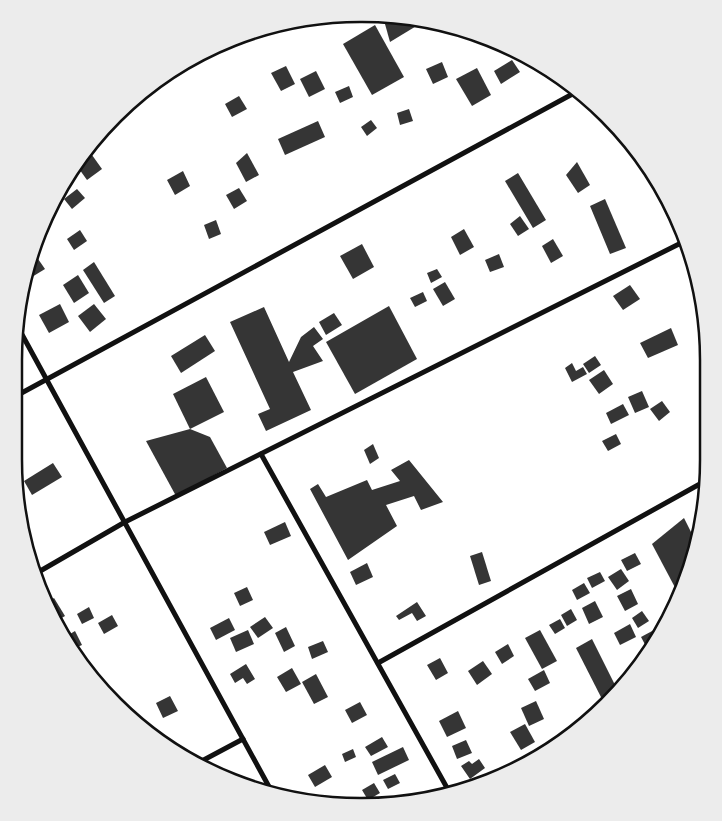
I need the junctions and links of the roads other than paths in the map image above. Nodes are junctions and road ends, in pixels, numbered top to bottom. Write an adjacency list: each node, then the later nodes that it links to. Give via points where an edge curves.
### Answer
1 (570, 95): 4 (street)
2 (679, 244): 6 (street)
3 (23, 337): 4 (street)
4 (47, 379): 5 (street); 8 (street)
5 (22, 393)
6 (261, 454): 8 (street); 10 (street)
7 (699, 485): 10 (street)
8 (125, 522): 9 (street); 11 (street)
9 (41, 571)
10 (378, 663): 14 (street)
11 (243, 739): 12 (street); 13 (street)
12 (204, 760)
13 (268, 786)
14 (447, 787)

